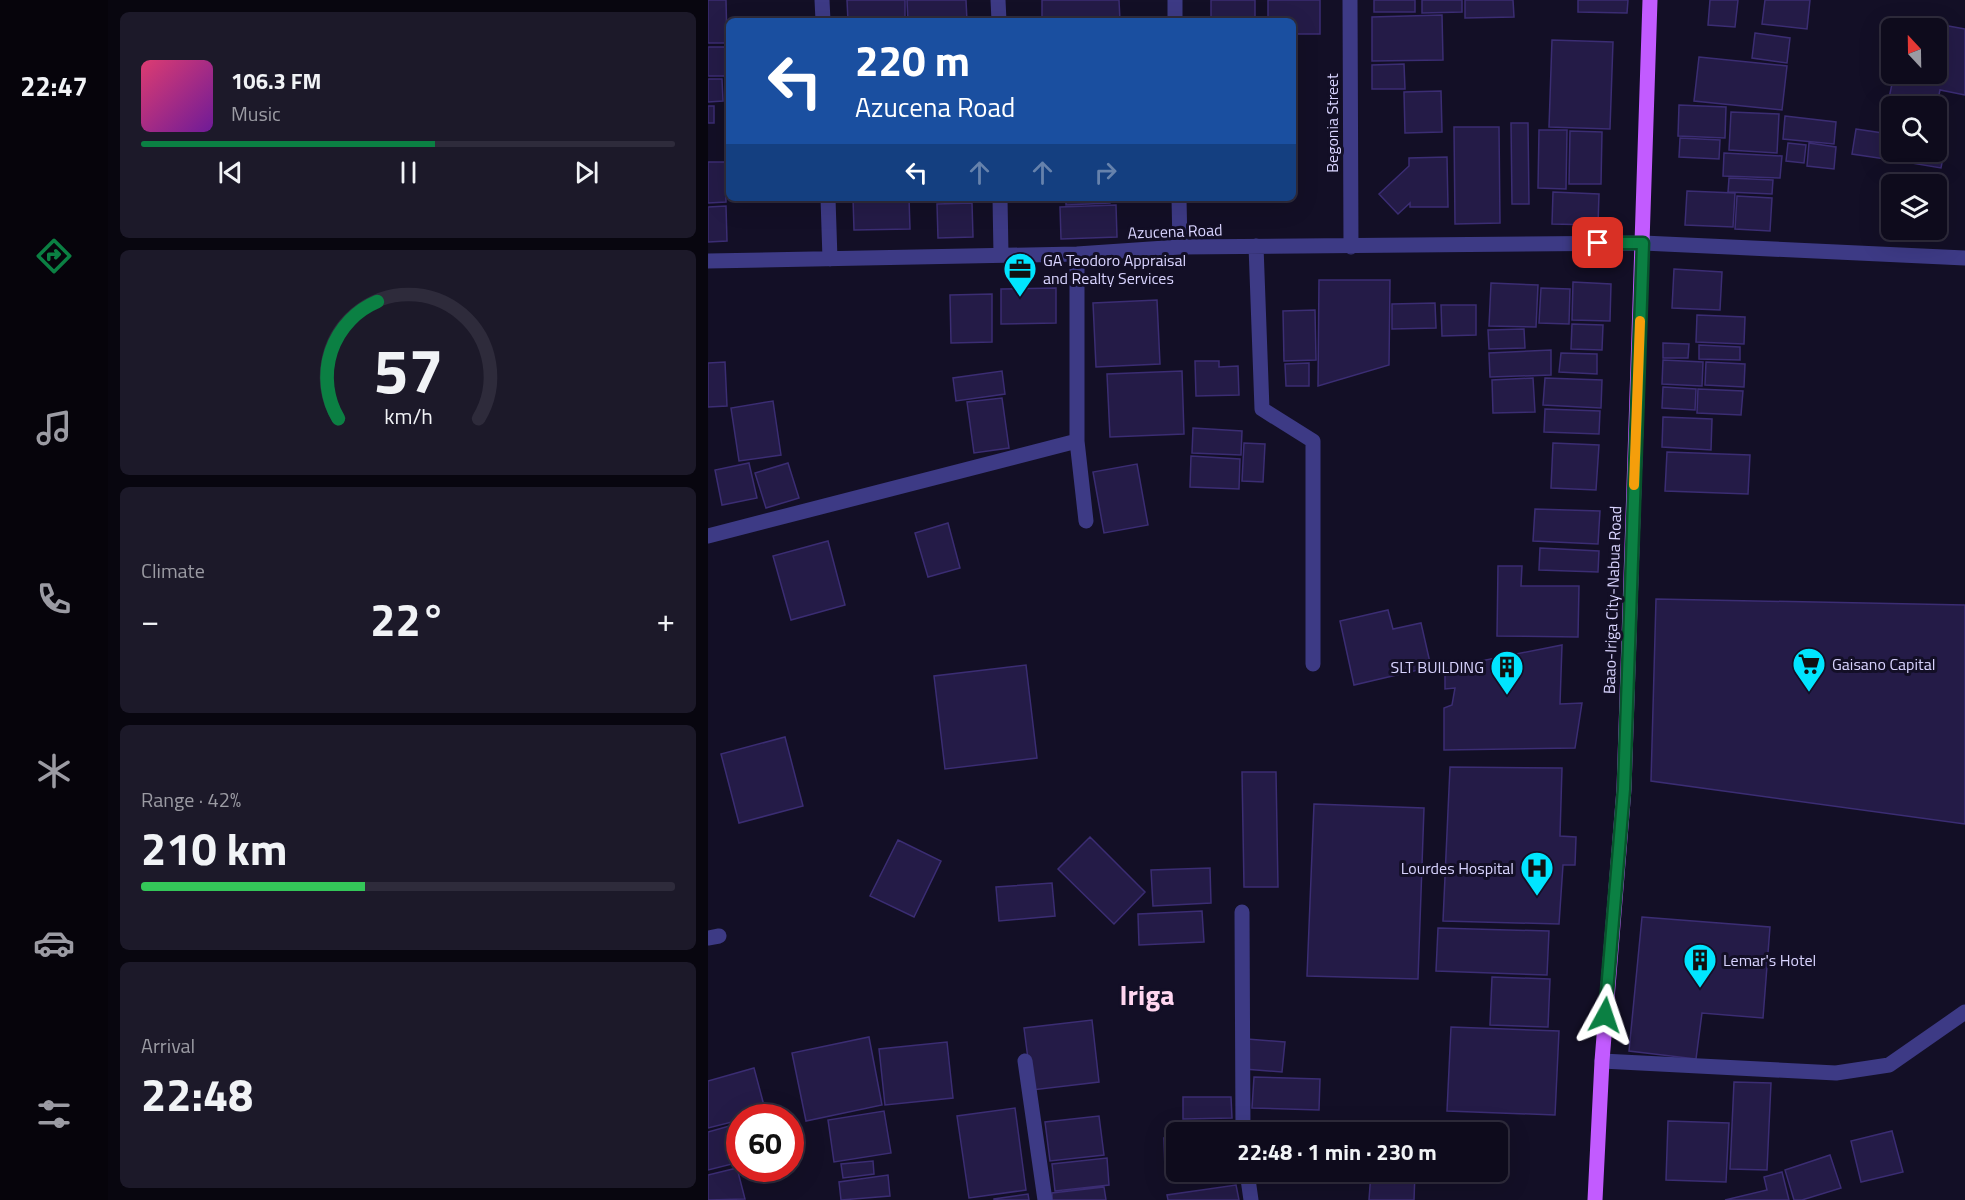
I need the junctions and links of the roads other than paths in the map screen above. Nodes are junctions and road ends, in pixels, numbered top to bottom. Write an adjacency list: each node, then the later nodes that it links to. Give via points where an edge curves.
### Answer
1 (822, 0): 6 (street)
2 (998, 0): 7 (street)
3 (1175, 0): 8 (street)
4 (1350, 0): 15 (street, Begonia Street)
5 (1650, 0): 12 (main road, Baao-Iriga City-Nabua Road)
6 (823, 18)
7 (999, 18)
8 (1175, 18)
9 (828, 201): 19 (street)
10 (1000, 201): 17 (street)
11 (1179, 201): 13 (street)
12 (1643, 243): 15 (street, Azucena Road); 18 (street, Azucena Road); 28 (main road, Baao-Iriga City-Nabua Road, via 1624,789)
13 (1180, 246): 14 (street, Azucena Road); 16 (street, Azucena Road)
14 (1256, 246): 15 (street, Azucena Road); 24 (street, via 1262,409 1313,441)
15 (1351, 247)
16 (1077, 254): 17 (street, Azucena Road); 21 (street)
17 (1001, 255): 19 (street, Azucena Road)
18 (1965, 258)
19 (830, 259): 20 (street, Azucena Road)
20 (708, 261)
21 (1077, 441): 22 (street); 23 (street)
22 (1086, 522)
23 (708, 536)
24 (1313, 664)
25 (1242, 912): 29 (street)
26 (1965, 1012): 28 (street, via 1889,1065 1836,1073)
27 (1025, 1061): 31 (street)
28 (1602, 1061): 33 (main road, Baao-Iriga City-Nabua Road)
29 (1243, 1122)
30 (1248, 1182): 32 (street)
31 (1045, 1200)
32 (1251, 1200)
33 (1595, 1200)

